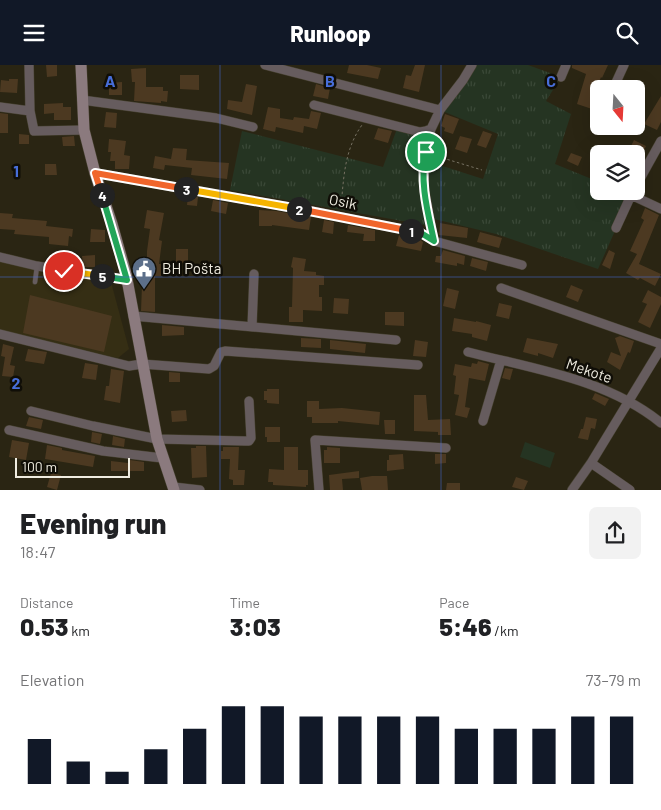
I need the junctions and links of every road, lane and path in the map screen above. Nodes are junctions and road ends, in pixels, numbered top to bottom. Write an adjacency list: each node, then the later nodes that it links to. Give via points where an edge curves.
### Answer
1 (29, 65): 13 (street)
2 (81, 65): 9 (main road)
3 (265, 65): 12 (street)
4 (472, 65): 12 (street)
5 (566, 65): 7 (street)
6 (624, 65): 8 (street)
7 (561, 77)
8 (617, 80)
9 (82, 100): 15 (street); 17 (main road)
10 (314, 105): 14 (street)
11 (0, 107): 13 (street)
12 (440, 110): 16 (street)
13 (30, 111): 17 (street, via 34,131)
14 (367, 119): 16 (street, via 420,131); 26 (path, via 350,146)
15 (253, 127)
16 (431, 129): 19 (street)
17 (84, 130): 22 (main road)
18 (661, 141): 21 (street)
19 (426, 152): 20 (path); 28 (street, via 424,188)
20 (482, 170)
21 (645, 170)
22 (95, 173): 26 (street, Osik); 33 (main road)
23 (629, 200): 27 (street)
24 (645, 200): 25 (street)
25 (661, 209)
26 (337, 216): 28 (street, Osik, via 421,233)
27 (616, 228)
28 (434, 241): 30 (street, Osik)
29 (0, 257): 31 (street)
30 (522, 265)
31 (37, 266): 33 (street); 34 (lane)
32 (254, 274): 37 (street)
33 (127, 280): 36 (main road)
34 (35, 282)
35 (501, 288): 40 (street)
36 (133, 316): 37 (street); 43 (main road)
37 (252, 327): 39 (street)
38 (0, 334): 43 (street, via 129,366)
39 (396, 340)
40 (661, 346): 46 (street)
41 (468, 352): 42 (street, Mekote)
42 (501, 360): 46 (street, Mekote, via 588,383); 48 (street)
43 (142, 364): 44 (street, via 209,369 225,351); 51 (main road)
44 (418, 365)
45 (249, 401): 51 (street, via 249,441)
46 (630, 402): 49 (street, Mekote); 54 (street)
47 (31, 411): 51 (street)
48 (483, 421)
49 (661, 423)
50 (9, 430): 53 (street, via 103,451)
51 (157, 439): 53 (main road)
52 (446, 449): 57 (street, via 315,440)
53 (162, 457): 55 (main road)
54 (592, 463): 58 (street); 59 (street)
55 (174, 489): 56 (street)
56 (200, 490)
57 (319, 490)
58 (572, 490)
59 (630, 490)

